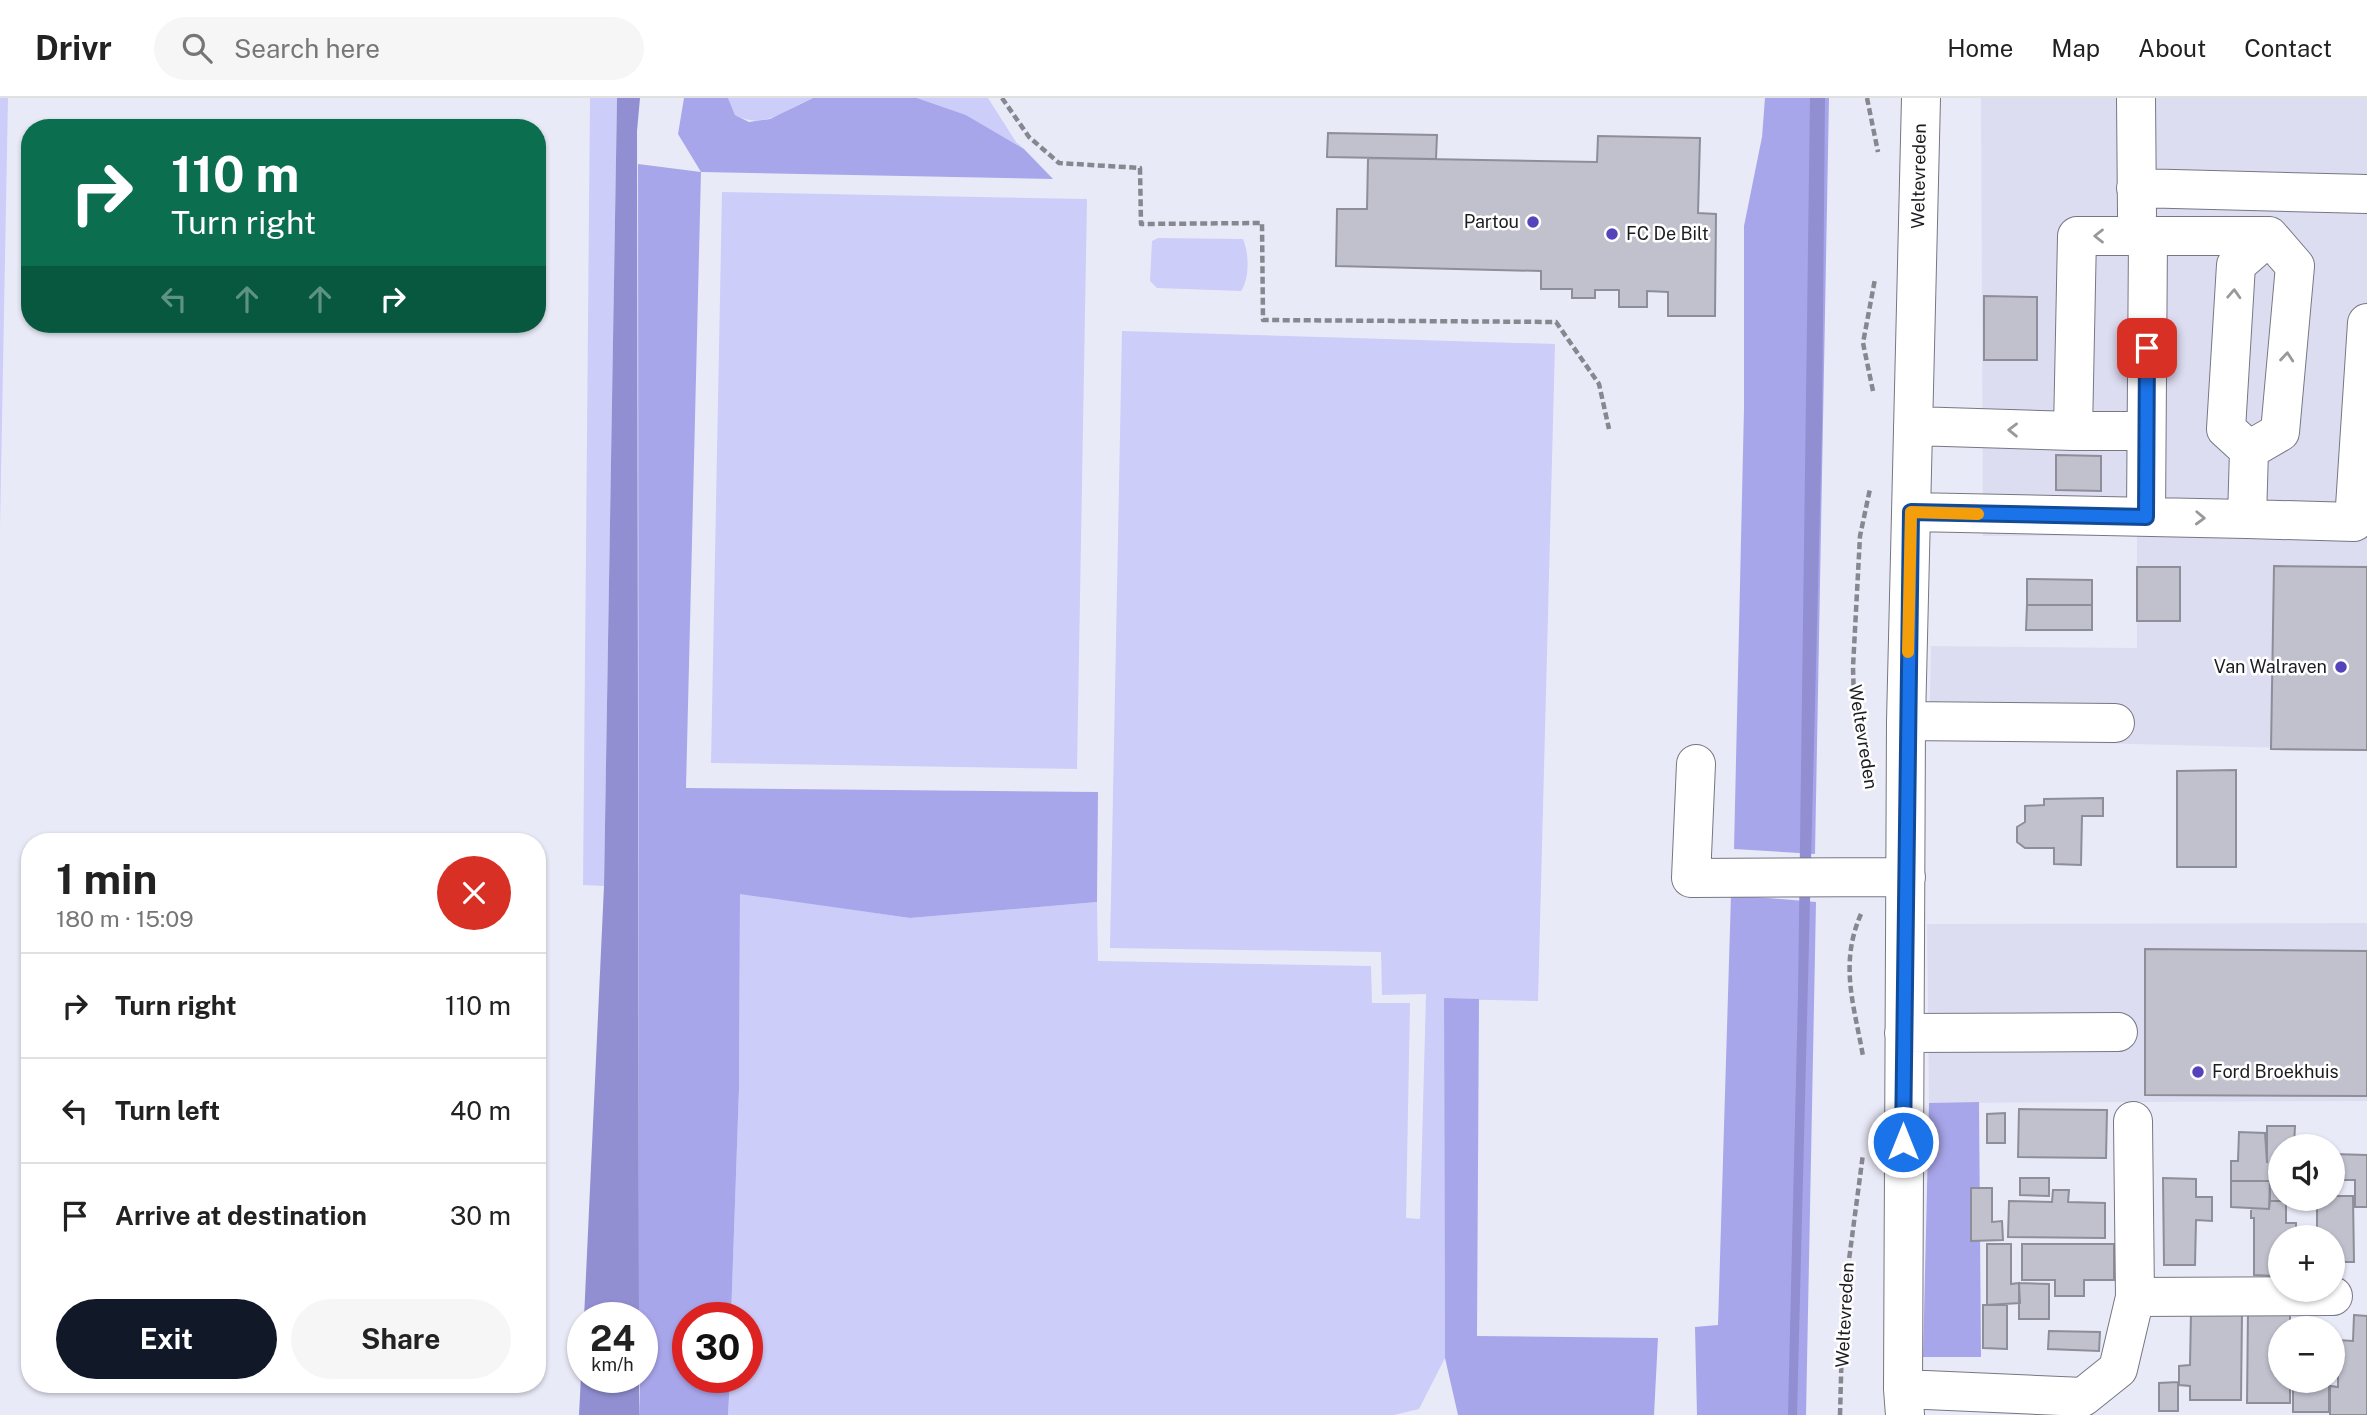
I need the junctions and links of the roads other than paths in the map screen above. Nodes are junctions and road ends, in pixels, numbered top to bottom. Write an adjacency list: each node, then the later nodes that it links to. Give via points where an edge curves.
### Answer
1 (1921, 98): 8 (street, Weltevreden)
2 (2136, 98): 3 (street)
3 (2136, 188): 4 (street); 5 (street)
4 (2367, 194)
5 (2143, 236): 6 (street); 9 (street, one-way to 9, via 2077,236); 10 (street)
6 (2269, 236): 11 (street, one-way to 6, via 2226,429 2236,265); 11 (street, one-way to 6, via 2280,432 2295,266)
7 (2367, 323): 14 (street, via 2354,522)
8 (1913, 426): 9 (street, one-way to 8); 12 (street, Weltevreden)
9 (2073, 431): 10 (street)
10 (2146, 431): 13 (street)
11 (2249, 450): 14 (street)
12 (1911, 512): 13 (street); 15 (street, Weltevreden)
13 (2146, 517): 14 (street, one-way to 14)
14 (2247, 519)
15 (1906, 722): 16 (street); 18 (street, Weltevreden)
16 (2115, 723)
17 (1696, 764): 18 (street, via 1691,878)
18 (1906, 877): 20 (street, Weltevreden)
19 (2118, 1032): 20 (street)
20 (1904, 1033): 24 (street, Weltevreden)
21 (2133, 1121): 23 (street, Weltevreden)
22 (2268, 1296): 23 (street)
23 (2135, 1297): 24 (street, Weltevreden, via 2118,1369 2083,1397)
24 (1904, 1402)

